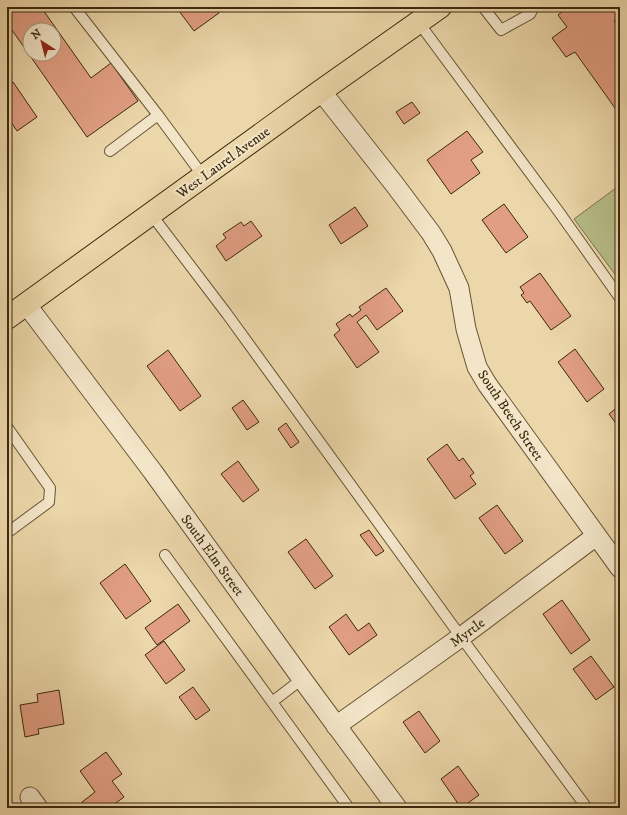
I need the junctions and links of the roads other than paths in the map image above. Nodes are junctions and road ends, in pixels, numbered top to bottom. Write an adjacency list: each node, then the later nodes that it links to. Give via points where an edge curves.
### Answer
1 (74, 7): 7 (lane)
2 (440, 7): 5 (main road, West Laurel Avenue)
3 (484, 7): 4 (lane, via 501,30 530,14)
4 (534, 7)
5 (419, 23): 6 (main road, West Laurel Avenue); 11 (lane)
6 (321, 91): 9 (main road, West Laurel Avenue); 16 (street, South Beech Street, via 431,233 459,288 466,329 477,366 487,384)
7 (158, 115): 8 (lane); 9 (lane)
8 (110, 151)
9 (203, 176): 10 (main road, West Laurel Avenue)
10 (151, 214): 12 (main road, West Laurel Avenue); 19 (lane, via 227,314)
11 (620, 298)
12 (26, 304): 13 (main road, West Laurel Avenue); 20 (street, South Elm Street, via 153,472)
13 (7, 318)
14 (7, 427): 15 (lane, via 50,488 49,502)
15 (7, 533)
16 (596, 536): 18 (street, South Beech Street); 19 (street, Myrtle)
17 (165, 555): 21 (lane)
18 (620, 568)
19 (461, 637): 22 (street, Myrtle); 25 (lane)
20 (302, 679): 21 (lane); 22 (street, South Elm Street)
21 (272, 702): 23 (lane)
22 (336, 726): 24 (street, South Elm Street)
23 (349, 808)
24 (397, 808)
25 (587, 808)

